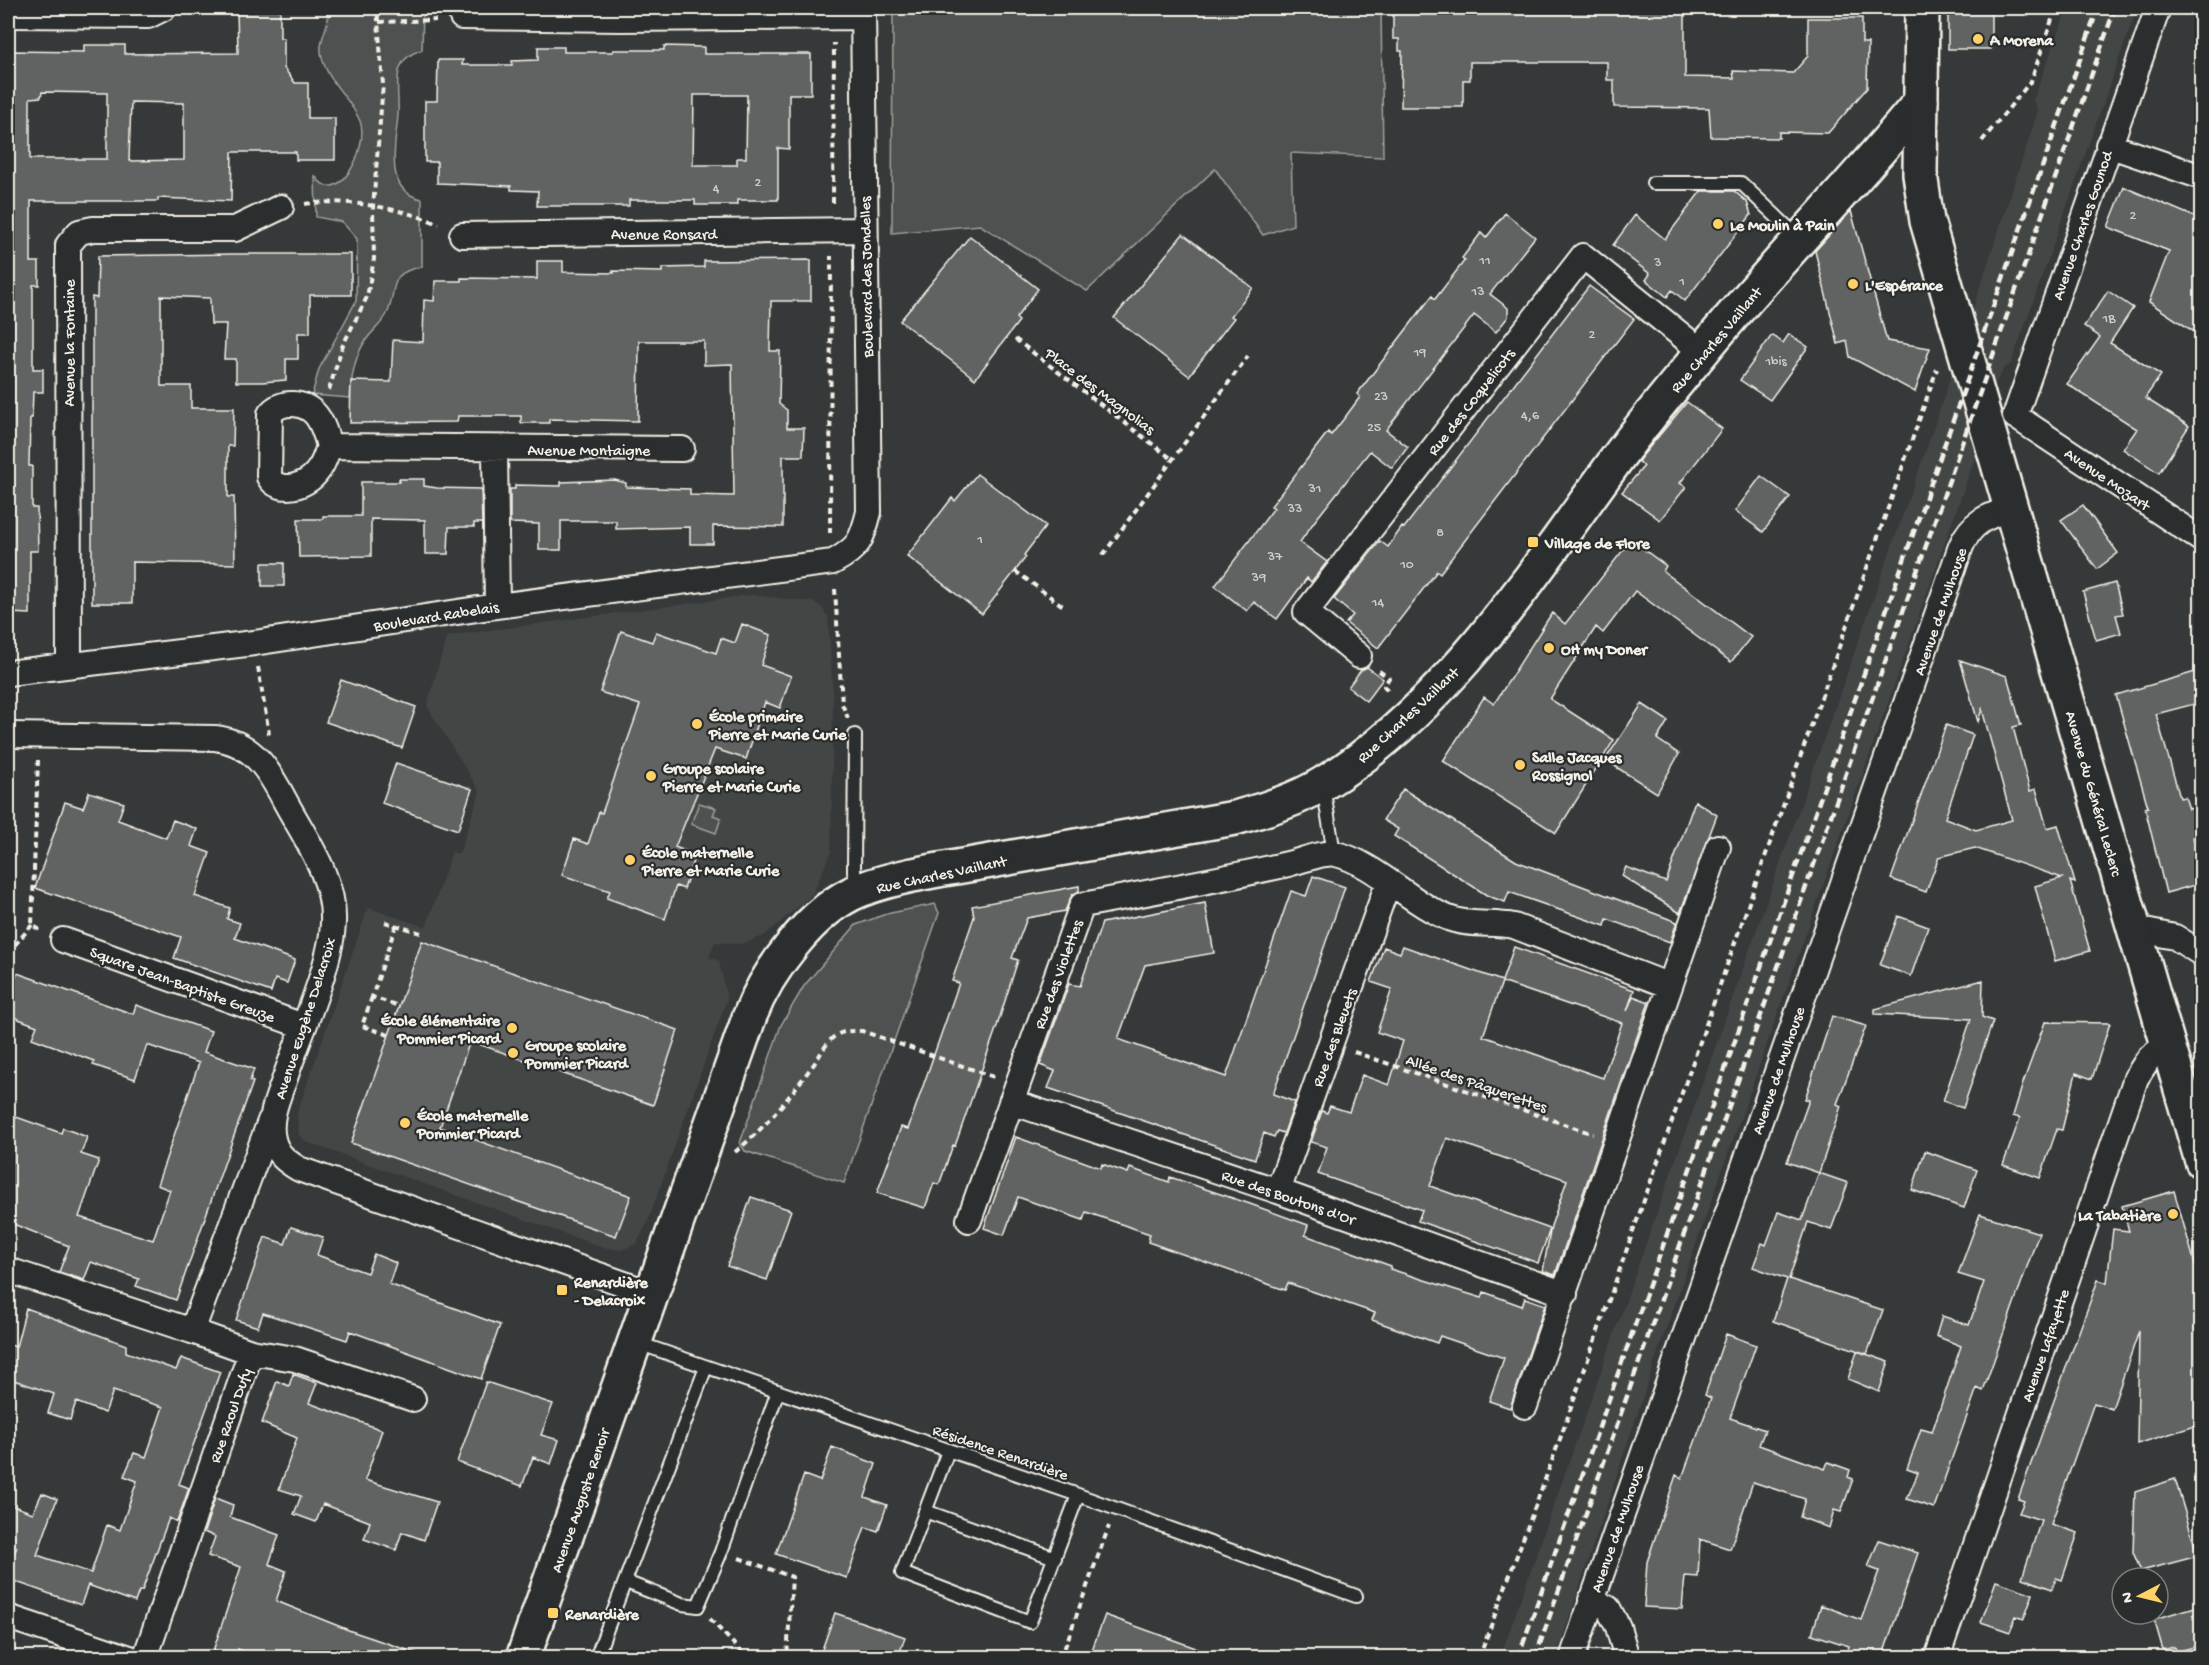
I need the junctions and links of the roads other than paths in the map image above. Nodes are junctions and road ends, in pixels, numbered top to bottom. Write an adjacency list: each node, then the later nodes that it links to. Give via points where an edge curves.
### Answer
1 (164, 8): 6 (street, via 148,15)
2 (1922, 8): 8 (main road, Avenue du Général Leclerc)
3 (2158, 8): 9 (street, Avenue Charles Gounod)
4 (863, 12): 5 (street, via 833,17); 13 (street, Boulevard des Jondelles)
5 (620, 13): 7 (street)
6 (8, 15)
7 (462, 17)
8 (1921, 101): 15 (main road, Rue Charles Vaillant); 17 (main road, Avenue du Général Leclerc, via 1920,174 1927,221)
9 (2108, 145): 10 (street); 17 (street, Avenue Charles Gounod)
10 (2202, 177)
11 (1653, 183): 15 (lane, via 1741,183)
12 (281, 207): 26 (street, Avenue la Fontaine, via 235,229 93,229 78,232 68,245)
13 (865, 230): 14 (street, Avenue Ronsard); 23 (street, Boulevard des Jondelles, via 868,512)
14 (462, 235)
15 (1800, 238): 16 (main road, Rue Charles Vaillant)
16 (1702, 352): 25 (street, Rue des Coquelicots, via 1583,256 1306,612); 30 (main road, Rue Charles Vaillant, via 1610,468 1513,603 1466,659 1354,764)
17 (2001, 420): 21 (main road, Avenue du Général Leclerc); 22 (street, Avenue Mozart)
18 (329, 446): 18 (street, via 316,415 307,408 281,405 270,414 269,477 284,487 308,481 323,464); 19 (street, Avenue Montaigne)
19 (495, 449): 20 (street, Avenue Montaigne); 24 (street)
20 (682, 449)
21 (2012, 508): 35 (main road, Avenue du Général Leclerc); 62 (street, Avenue de Mulhouse, via 1980,520 1961,546)
22 (2202, 540)
23 (859, 544): 24 (street, Boulevard Rabelais, via 833,562)
24 (497, 606): 26 (street, Boulevard Rabelais, via 254,643)
25 (1359, 656)
26 (69, 665): 27 (street, Boulevard Rabelais)
27 (8, 673)
28 (8, 735): 39 (street, Avenue Eugène Delacroix, via 223,739 253,754 278,787 326,881 333,907 330,946)
29 (855, 735): 34 (lane, via 854,872)
30 (1322, 784): 32 (lane); 34 (main road, Rue Charles Vaillant, via 1235,818 916,874)
31 (1718, 847): 38 (street)
32 (1334, 853): 33 (street, via 1366,867); 41 (street, Rue des Violettes, via 1082,904)
33 (1388, 883): 38 (street, via 1449,919 1514,926); 44 (street, Rue des Bleuets)
34 (859, 890): 47 (main road, Rue Charles Vaillant, via 801,934 755,1002)
35 (2135, 929): 37 (street, via 2175,937); 40 (main road, Avenue du Général Leclerc)
36 (63, 940): 39 (street, Square Jean-Baptiste Greuze)
37 (2202, 954)
38 (1670, 986): 48 (street)
39 (303, 1026): 42 (street, Avenue Eugène Delacroix)
40 (2168, 1044): 43 (main road, Avenue du Général Leclerc); 70 (street, Avenue Lafayette, via 2149,1058 2136,1078)
41 (1011, 1102): 44 (street, Rue des Boutons d'Or); 45 (street, Rue des Violettes)
42 (274, 1109): 47 (street, Avenue Eugène Delacroix, via 274,1146 299,1169); 49 (street)
43 (2202, 1161)
44 (1278, 1191): 48 (street, Rue des Boutons d'Or)
45 (969, 1220)
46 (8, 1270): 49 (street, Rue Raoul Dufy)
47 (650, 1293): 50 (main road, Rue Charles Vaillant)
48 (1564, 1294): 55 (street)
49 (192, 1331): 51 (street, Rue Raoul Dufy)
50 (635, 1342): 52 (lane, Résidence Renardière); 66 (main road, Avenue Auguste Renoir)
51 (251, 1352): 54 (street, via 296,1359); 65 (street, Rue Raoul Dufy)
52 (705, 1366): 53 (lane, Résidence Renardière); 60 (lane)
53 (778, 1391): 56 (lane, Résidence Renardière); 60 (lane, via 698,1606 682,1604)
54 (413, 1399)
55 (1525, 1406)
56 (948, 1450): 57 (lane, Résidence Renardière); 58 (lane)
57 (1078, 1495): 59 (lane); 61 (lane, Résidence Renardière)
58 (925, 1511): 59 (lane); 59 (lane, via 902,1573 1030,1622)
59 (1055, 1558)
60 (626, 1582): 67 (lane)
61 (1356, 1596)
62 (1591, 1600): 68 (street, Avenue de Mulhouse); 69 (street, via 1608,1608)
63 (8, 1617): 64 (street)
64 (130, 1658)
65 (145, 1658)
66 (523, 1658)
67 (596, 1658)
68 (1572, 1658)
69 (1627, 1658)
70 (1937, 1658)

